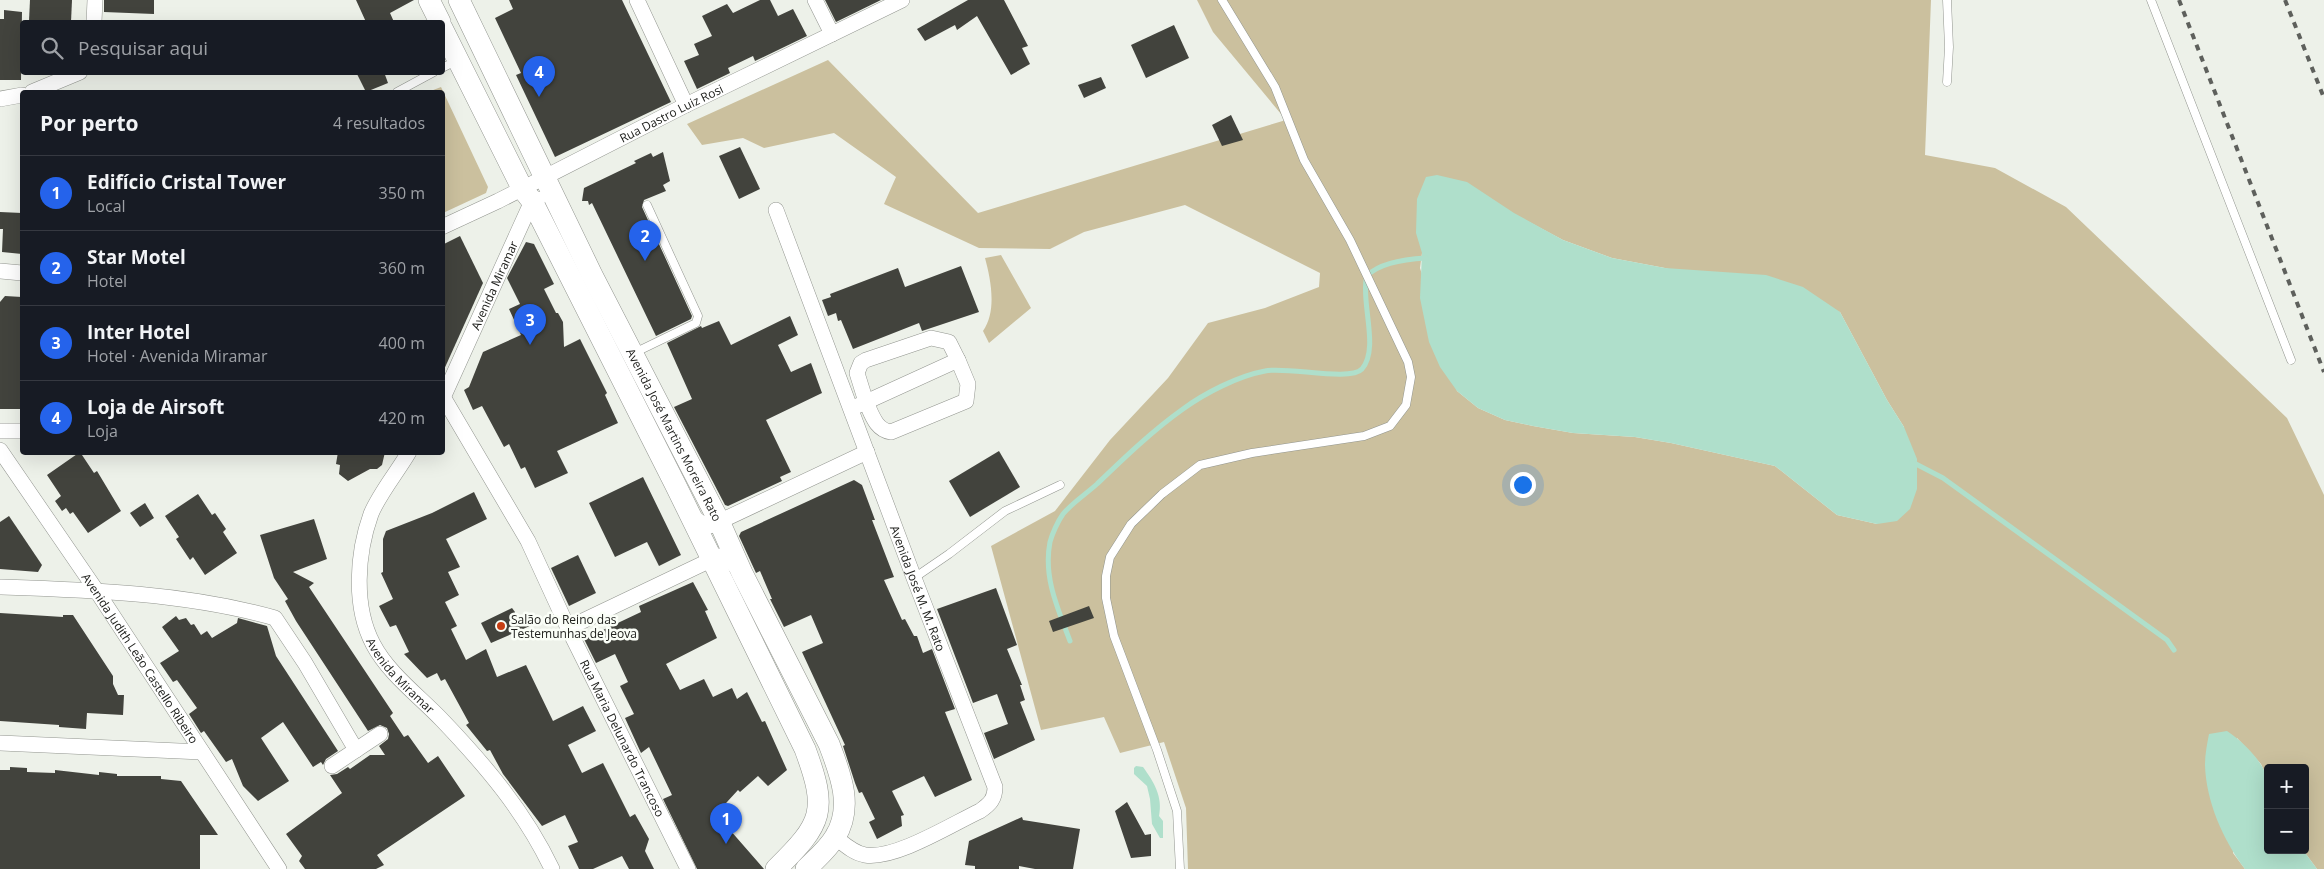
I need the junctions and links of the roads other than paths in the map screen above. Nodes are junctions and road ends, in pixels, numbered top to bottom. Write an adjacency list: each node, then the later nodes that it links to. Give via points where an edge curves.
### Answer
1 (95, 0): 10 (street)
2 (430, 0): 11 (street)
3 (459, 0): 23 (street, Avenida José Martins Moreira Rato)
4 (637, 0): 22 (street)
5 (815, 0): 12 (street)
6 (902, 0): 12 (street, Rua Dastro Luiz Rosi)
7 (1222, 0): 64 (lane, via 1275,86 1304,160 1350,240 1408,362 1411,378 1406,405 1390,426 1364,436 1252,453 1200,465 1162,494 1132,524 1110,557 1106,598 1114,636 1177,811)
8 (1947, 0): 17 (lane)
9 (2151, 0): 33 (lane)
10 (94, 20)
11 (439, 20)
12 (832, 34): 22 (street, Rua Dastro Luiz Rosi)
13 (445, 42): 14 (street, Avenida José Martins Moreira Rato)
14 (450, 64): 24 (street, Avenida José Martins Moreira Rato)
15 (73, 75): 18 (street)
16 (428, 75): 19 (lane)
17 (1947, 82)
18 (37, 90)
19 (401, 90)
20 (20, 96): 21 (street)
21 (0, 99)
22 (686, 105): 23 (street, Rua Dastro Luiz Rosi)
23 (544, 176): 24 (street, Rua Dastro Luiz Rosi); 27 (street, Avenida José Martins Moreira Rato)
24 (527, 195): 27 (street, via 549,200); 28 (street, Rua Dastro Luiz Rosi); 34 (street, Avenida Miramar); 44 (street, Avenida José Martins Moreira Rato)
25 (647, 205): 31 (lane, via 698,316 696,323)
26 (776, 210): 37 (street, Avenida José M. M. Rato)
27 (561, 211): 31 (street, Avenida José Martins Moreira Rato)
28 (445, 226)
29 (0, 271): 30 (street)
30 (20, 274)
31 (632, 354): 45 (street, Avenida José Martins Moreira Rato)
32 (958, 360): 36 (street); 36 (street, via 949,342 931,338 866,360 857,373); 36 (street, via 968,384 966,401 891,432 883,431 877,424)
33 (2291, 360)
34 (445, 392)
35 (445, 400): 51 (street, Rua Maria Delunardo Trancoso, via 528,541)
36 (866, 402): 37 (street)
37 (851, 409): 41 (street, Avenida José M. M. Rato)
38 (0, 431): 39 (street)
39 (20, 431)
40 (0, 450): 50 (street, Avenida Judith Leão Castello Ribeiro)
41 (867, 452): 45 (street); 48 (street, Avenida José M. M. Rato)
42 (407, 455): 60 (street, Avenida Miramar, via 372,513 361,552 363,620 374,645 393,670 507,793)
43 (1060, 484): 48 (lane, via 1005,511)
44 (687, 511): 45 (street, via 710,526); 46 (street, Avenida José Martins Moreira Rato)
45 (719, 521): 47 (street, Avenida José Martins Moreira Rato)
46 (711, 559): 47 (street, via 719,556 728,558); 51 (street); 62 (street, Avenida José Martins Moreira Rato, via 816,777 820,802 818,818 799,846)
47 (742, 573): 57 (street, Avenida José Martins Moreira Rato, via 829,744 840,773 845,797)
48 (914, 578): 58 (street, Avenida José M. M. Rato, via 995,787 995,795 980,811)
49 (0, 587): 50 (street)
50 (96, 590): 54 (street, via 226,606 275,618); 55 (street, Avenida Judith Leão Castello Ribeiro)
51 (568, 628): 61 (street, Rua Maria Delunardo Trancoso)
52 (380, 734): 54 (street)
53 (0, 743): 55 (street)
54 (356, 750): 56 (street)
55 (202, 752): 59 (street, Avenida Judith Leão Castello Ribeiro)
56 (332, 766)
57 (836, 837): 58 (street, Avenida José M. M. Rato); 63 (street)
58 (873, 862)
59 (279, 869)
60 (552, 869)
61 (688, 869)
62 (776, 869)
63 (806, 869)
64 (1180, 869)

